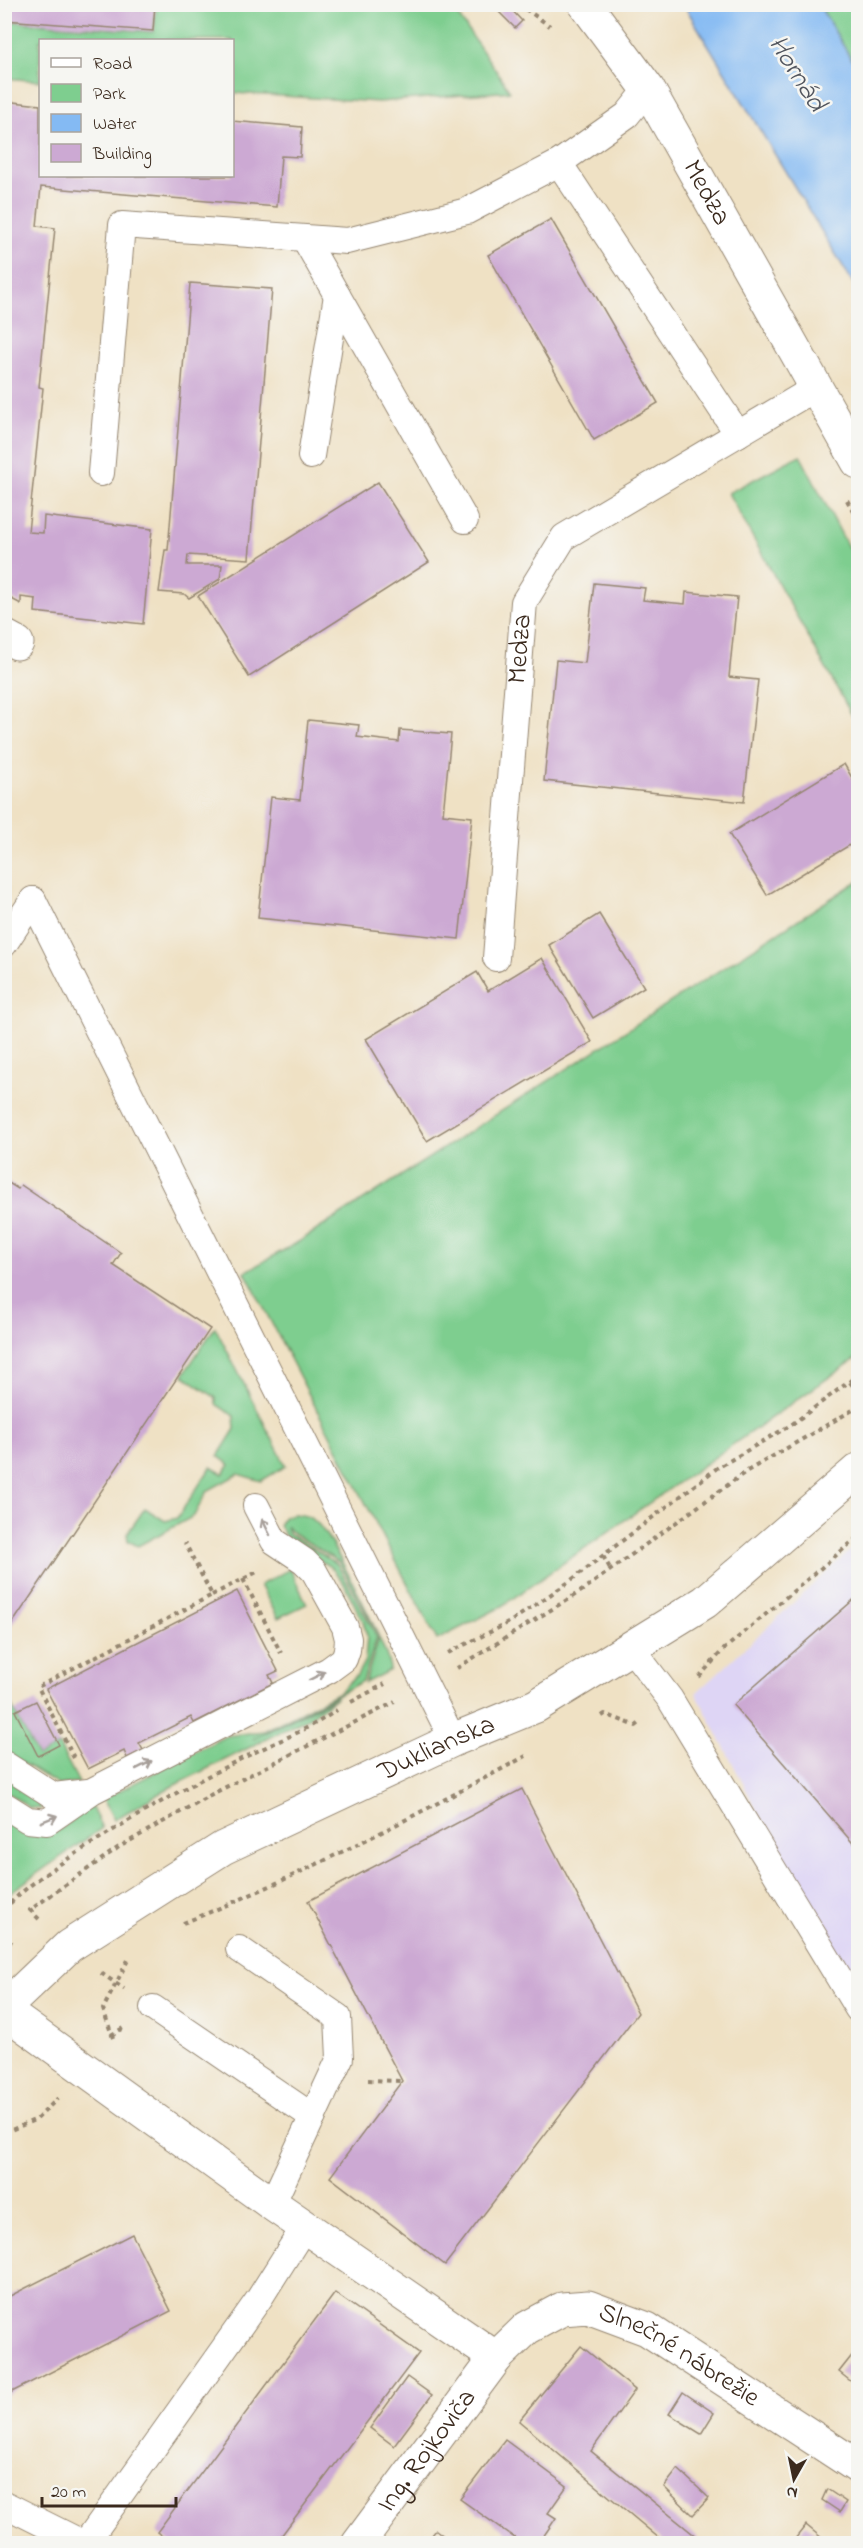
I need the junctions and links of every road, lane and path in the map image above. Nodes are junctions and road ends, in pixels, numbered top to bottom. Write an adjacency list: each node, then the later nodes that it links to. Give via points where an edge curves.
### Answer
1 (585, 4): 2 (street, Medza)
2 (648, 89): 3 (lane, via 627,115); 6 (street, Medza)
3 (559, 163): 4 (lane, via 467,210 347,242); 7 (lane)
4 (306, 239): 5 (lane); 10 (lane, via 122,225)
5 (338, 295): 8 (lane); 11 (lane)
6 (817, 387): 7 (lane, Medza); 9 (street, Medza)
7 (738, 434): 13 (lane, Medza, via 564,537 524,602)
8 (311, 456)
9 (858, 462)
10 (101, 473)
11 (465, 520)
12 (4, 944): 29 (lane, via 33,900)
13 (496, 958)
14 (858, 1375): 15 (path)
15 (850, 1382): 16 (path); 23 (path, via 791,1425 717,1468)
16 (858, 1393)
17 (858, 1407): 24 (path, via 747,1472)
18 (858, 1470): 27 (street, Duklianska, via 705,1602)
19 (256, 1506): 22 (lane, one-way to 19, via 274,1541)
20 (858, 1537): 31 (path)
21 (185, 1543): 26 (path)
22 (293, 1554): 25 (path); 30 (lane, one-way to 22, via 344,1659 348,1639 315,1571)
23 (603, 1556): 24 (path); 29 (path, via 510,1622)
24 (611, 1570): 28 (path)
25 (243, 1579): 26 (path); 30 (path)
26 (212, 1595): 36 (path, via 38,1687)
27 (631, 1648): 31 (lane); 33 (street, Duklianska, via 536,1706)
28 (464, 1664)
29 (417, 1669): 33 (lane); 38 (path, via 239,1760)
30 (298, 1686): 36 (lane, one-way to 30)
31 (670, 1699): 32 (path, via 636,1726 606,1714); 47 (lane)
32 (595, 1719)
33 (453, 1740): 48 (street, Duklianska, via 223,1848 69,1946)
34 (533, 1753): 40 (path, via 274,1886)
35 (4, 1764): 36 (lane, via 54,1796)
36 (92, 1791): 37 (lane, one-way to 36, via 28,1820 47,1822); 38 (path)
37 (4, 1805)
38 (112, 1831): 39 (path, via 50,1871)
39 (4, 1910)
40 (178, 1925)
41 (4, 1937): 42 (path)
42 (12, 1942)
43 (239, 1949): 49 (lane, via 338,2017 340,2058)
44 (136, 1952): 46 (path, via 128,1958)
45 (153, 2007): 49 (lane)
46 (103, 2008)
47 (858, 2009)
48 (4, 2010): 50 (street)
49 (313, 2117): 50 (lane)
50 (272, 2204): 51 (street)
51 (305, 2226): 52 (street); 55 (lane, via 259,2299)
52 (496, 2358): 53 (street, Slnečné nábrežie, via 527,2328 562,2309 588,2307 647,2329); 56 (street, Ing. Rojkoviča)
53 (858, 2467)
54 (4, 2504): 55 (lane)
55 (84, 2544)
56 (358, 2544)

